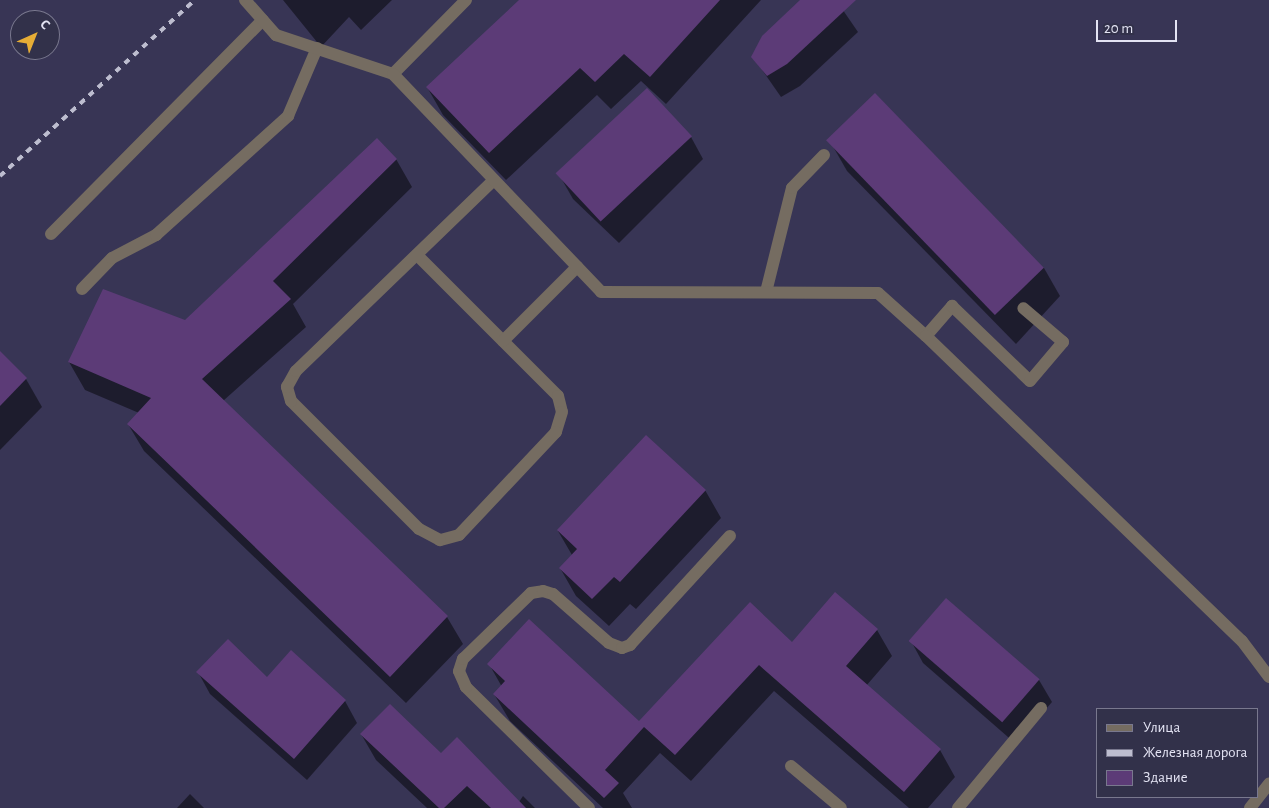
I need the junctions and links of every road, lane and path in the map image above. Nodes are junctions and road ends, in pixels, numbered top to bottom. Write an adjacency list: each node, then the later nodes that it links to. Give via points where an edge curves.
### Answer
1 (245, 0): 3 (street)
2 (466, 0): 5 (street)
3 (263, 20): 4 (street, via 276,35); 8 (street)
4 (317, 48): 5 (street); 11 (street, via 288,116 156,234 112,258)
5 (392, 74): 7 (street)
6 (824, 155): 12 (street, via 792,188)
7 (494, 180): 9 (street); 10 (street)
8 (50, 234)
9 (416, 255): 15 (street); 15 (street, via 296,371 287,387 291,402 419,529 440,540 459,535 556,432 562,412 558,396)
10 (577, 267): 12 (street, via 600,292); 15 (street)
11 (82, 289)
12 (766, 292): 14 (street, via 878,293)
13 (1023, 308): 14 (street, via 1063,342 1030,381 952,306)
14 (926, 336): 17 (street, via 1242,641)
15 (503, 341)
16 (730, 536): 23 (street, via 630,645 622,648 609,643 553,594 543,591 531,593 463,659 459,671 466,687)
17 (1269, 677)
18 (1041, 708): 25 (street)
19 (791, 766): 24 (street)
20 (1269, 784): 21 (street)
21 (1259, 797)
22 (1258, 798): 26 (street)
23 (589, 808)
24 (841, 808)
25 (958, 808)
26 (1250, 808)

